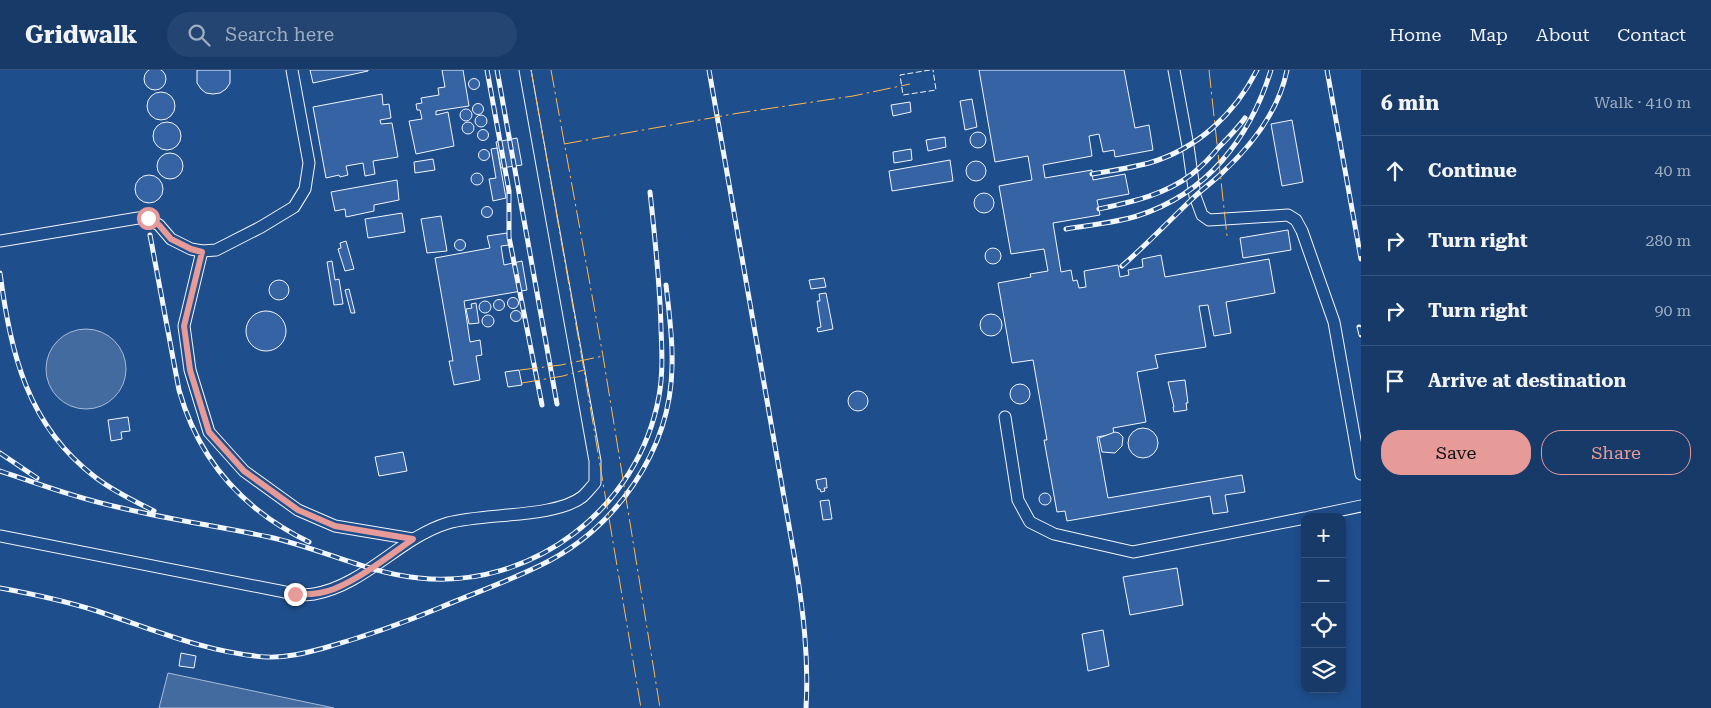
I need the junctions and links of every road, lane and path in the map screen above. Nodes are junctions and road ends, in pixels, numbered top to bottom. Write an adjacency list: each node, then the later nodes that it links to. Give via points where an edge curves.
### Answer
1 (292, 70): 5 (street, via 309,162 305,190 294,207 261,227 216,250)
2 (524, 70): 12 (street, via 595,461 595,483 581,498 558,508 449,523)
3 (1174, 70): 7 (street, via 1195,196 1202,215 1209,220 1288,215 1296,220 1302,231 1334,322)
4 (0, 242): 5 (street, via 148,218 171,239)
5 (202, 252): 12 (street, via 184,326 190,370 209,432 244,471 298,510 335,526)
6 (1005, 417): 10 (street, via 1018,500 1030,522 1054,534 1133,552)
7 (1361, 474)
8 (1361, 506): 9 (street)
9 (1328, 513)
10 (1301, 519)
11 (0, 536): 12 (street, via 313,595 349,581)
12 (413, 539)

